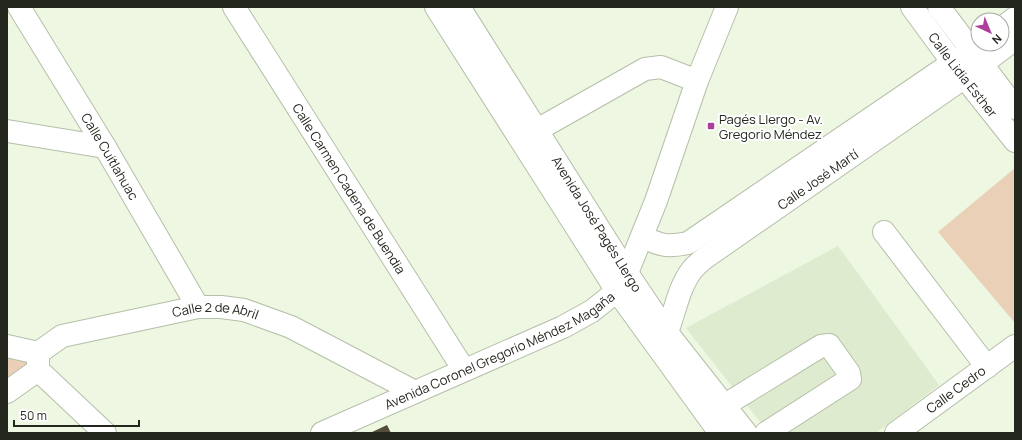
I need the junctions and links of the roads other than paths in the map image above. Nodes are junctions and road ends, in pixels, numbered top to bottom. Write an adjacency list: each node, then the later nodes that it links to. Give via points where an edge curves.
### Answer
1 (20, 7): 15 (street, Calle Cuitlahuac)
2 (234, 7): 25 (street, Calle Carmen Cadena de Buendia)
3 (436, 7): 18 (street, Avenida José Pagés Llergo)
4 (459, 7): 13 (street, Avenida José Pagés Llergo)
5 (912, 7): 9 (street, Calle Lidia Esther)
6 (939, 7): 9 (street, Calle Lidia Esther)
7 (723, 10): 10 (street, Avenida Coronel Gregorio Méndez Magaña)
8 (1015, 39): 9 (street, Calle José Martí)
9 (970, 60): 11 (street, Calle Lidia Esther); 14 (street, Calle Lidia Esther); 17 (street, Calle José Martí, via 688,243 669,246); 20 (street, Calle José Martí, via 706,257 692,271 683,288)
10 (698, 81): 13 (street, via 661,67 645,70); 17 (street, Avenida Coronel Gregorio Méndez Magaña)
11 (1015, 108)
12 (7, 130): 15 (street)
13 (537, 130): 18 (street, Avenida José Pagés Llergo)
14 (1015, 141)
15 (105, 147): 19 (street, Calle Cuitlahuac)
16 (884, 232): 24 (street)
17 (642, 237): 18 (street, Avenida Coronel Gregorio Méndez Magaña)
18 (622, 282): 20 (street, Avenida José Pagés Llergo); 25 (street, Avenida Coronel Gregorio Méndez Magaña, via 592,311 563,327)
19 (198, 307): 23 (street, Calle 2 de Abril, via 62,336); 27 (street, Calle 2 de Abril, via 244,310 291,327)
20 (663, 342): 28 (street, Avenida José Pagés Llergo); 31 (street, Avenida José Pagés Llergo)
21 (7, 346): 23 (street)
22 (1015, 346): 24 (street, Calle Cedro)
23 (38, 362): 26 (street, Calle 2 de Abril); 29 (street)
24 (987, 367): 34 (street, Calle Cedro)
25 (464, 370): 27 (street, Avenida Coronel Gregorio Méndez Magaña)
26 (7, 392)
27 (415, 392): 30 (street, Avenida Coronel Gregorio Méndez Magaña)
28 (725, 406): 32 (street, Avenida José Pagés Llergo); 33 (street, via 821,346 829,345 849,373 850,379)
29 (105, 433)
30 (322, 433)
31 (720, 433)
32 (746, 433)
33 (766, 433)
34 (896, 433)

